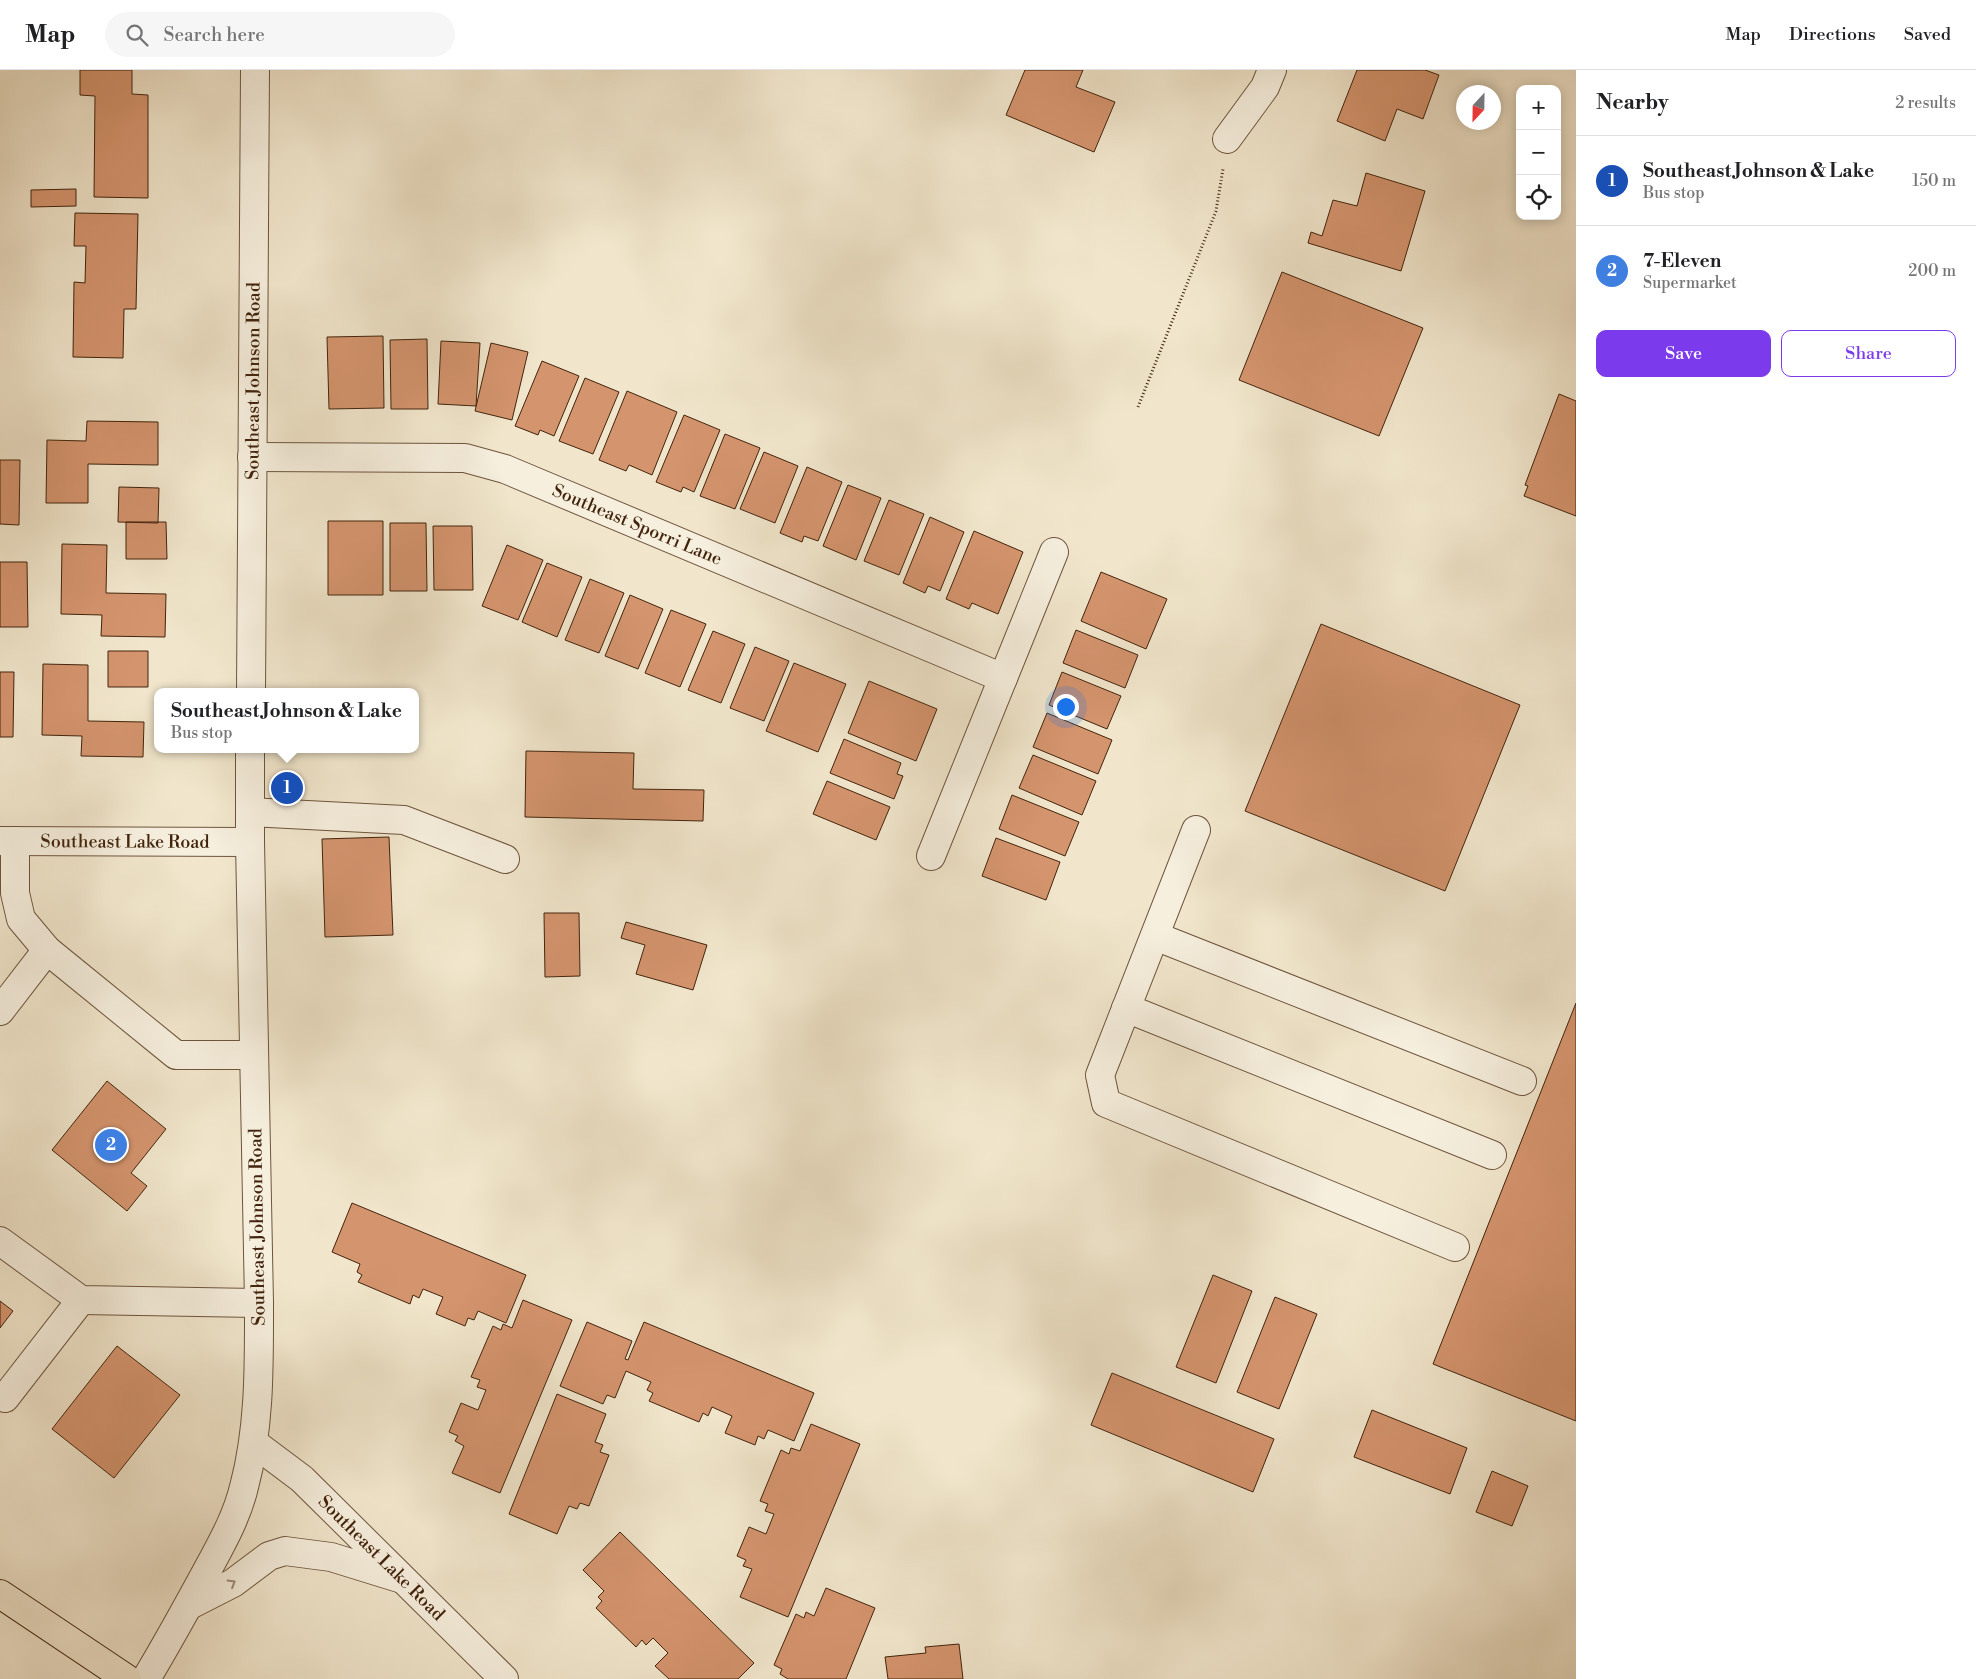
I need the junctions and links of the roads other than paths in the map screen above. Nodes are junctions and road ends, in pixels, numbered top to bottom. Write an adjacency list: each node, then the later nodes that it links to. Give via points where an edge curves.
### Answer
1 (255, 70): 4 (street, Southeast Johnson Road)
2 (1272, 70): 3 (street, via 1265,87)
3 (1227, 139)
4 (252, 457): 6 (street, Southeast Sporri Lane, via 465,458 505,469); 7 (street, Southeast Johnson Road)
5 (1054, 552): 6 (street)
6 (1003, 678): 13 (street)
7 (251, 688)
8 (250, 753): 9 (street, Southeast Johnson Road)
9 (250, 812): 12 (street, Southeast Johnson Road); 14 (street, via 404,820)
10 (1196, 830): 16 (street)
11 (8, 841): 12 (street, Southeast Lake Road); 15 (street)
12 (250, 842): 20 (street, Southeast Johnson Road)
13 (931, 856)
14 (505, 859)
15 (8, 896): 17 (street, via 21,920)
16 (1155, 936): 18 (street); 21 (street)
17 (47, 950): 19 (street); 20 (street, via 176,1055)
18 (1126, 1008): 22 (street); 24 (street, via 1100,1075 1106,1103)
19 (0, 1010)
20 (254, 1055): 26 (street, Southeast Johnson Road)
21 (1522, 1080)
22 (1492, 1155)
23 (0, 1241): 25 (street)
24 (1455, 1247)
25 (81, 1300): 26 (street); 27 (street)
26 (259, 1303): 28 (street, Southeast Johnson Road, via 259,1378)
27 (5, 1398)
28 (254, 1443): 29 (street, Southeast Lake Road, via 302,1479); 31 (street, Southeast Johnson Road, via 235,1515)
29 (402, 1580): 31 (street, one-way to 29, via 232,1583 269,1556 285,1551 331,1556); 34 (street, Southeast Lake Road)
30 (0, 1594): 32 (highway)
31 (188, 1606): 33 (street, Southeast Johnson Road)
32 (127, 1679)
33 (146, 1679)
34 (504, 1679)

